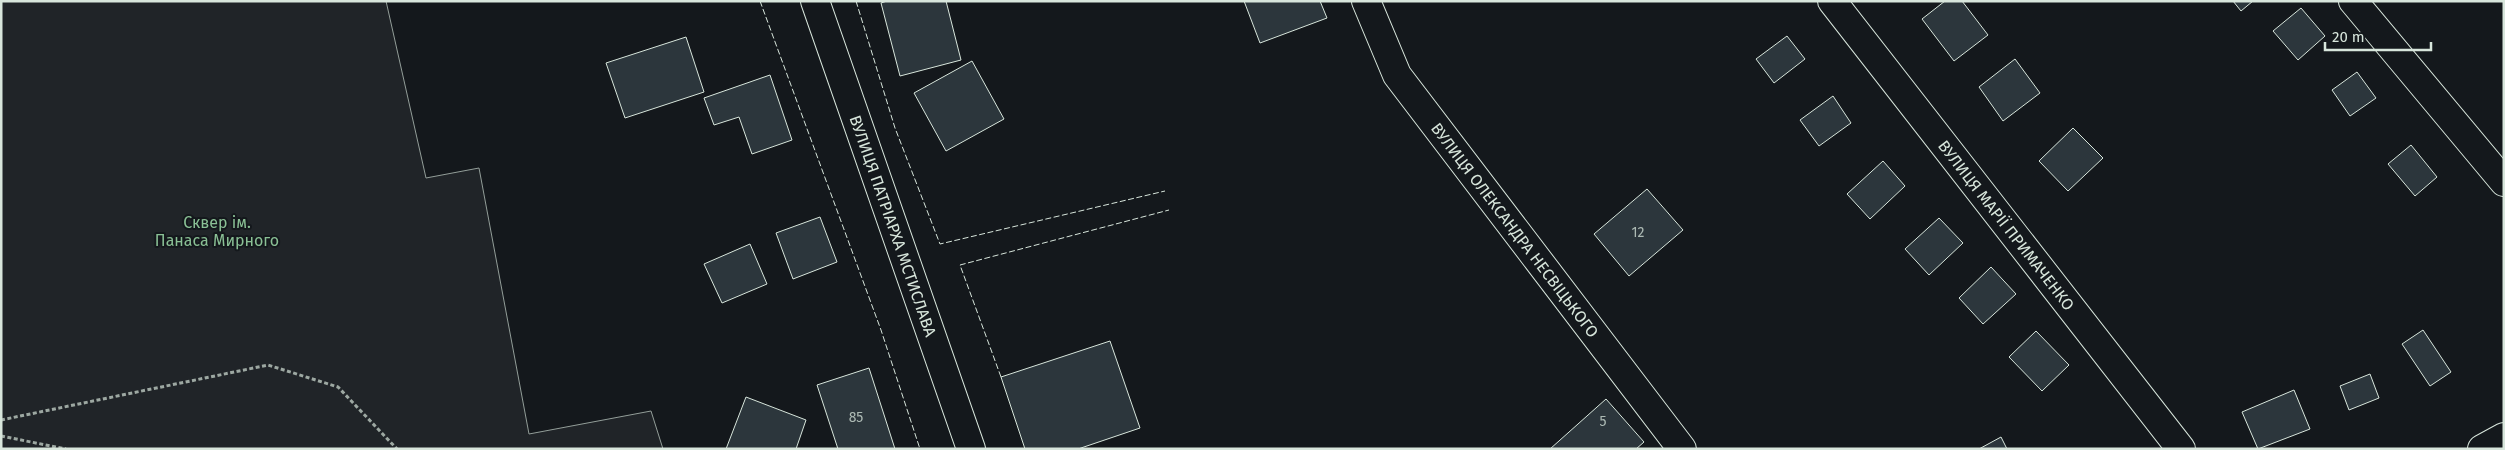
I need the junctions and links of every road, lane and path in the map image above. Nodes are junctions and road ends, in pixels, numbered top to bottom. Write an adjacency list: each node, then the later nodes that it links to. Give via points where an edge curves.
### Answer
1 (815, 1): 11 (street, ВУЛИЦЯ ПАТРІАРХА МСТИСЛАВА)
2 (1366, 1): 12 (street, ВУЛИЦЯ ОЛЕКСАНДРА НЕСВІЦЬКОГО, via 1397,75)
3 (1832, 1): 13 (street, ВУЛИЦЯ МАРІЇ ПРИМАЧЕНКО)
4 (2353, 1): 5 (street)
5 (2504, 182)
6 (1, 420): 10 (path, via 268,365 338,387)
7 (1, 436): 9 (path)
8 (2504, 438): 14 (street)
9 (66, 449)
10 (397, 449)
11 (971, 449)
12 (1682, 449)
13 (2180, 449)
14 (2482, 449)

